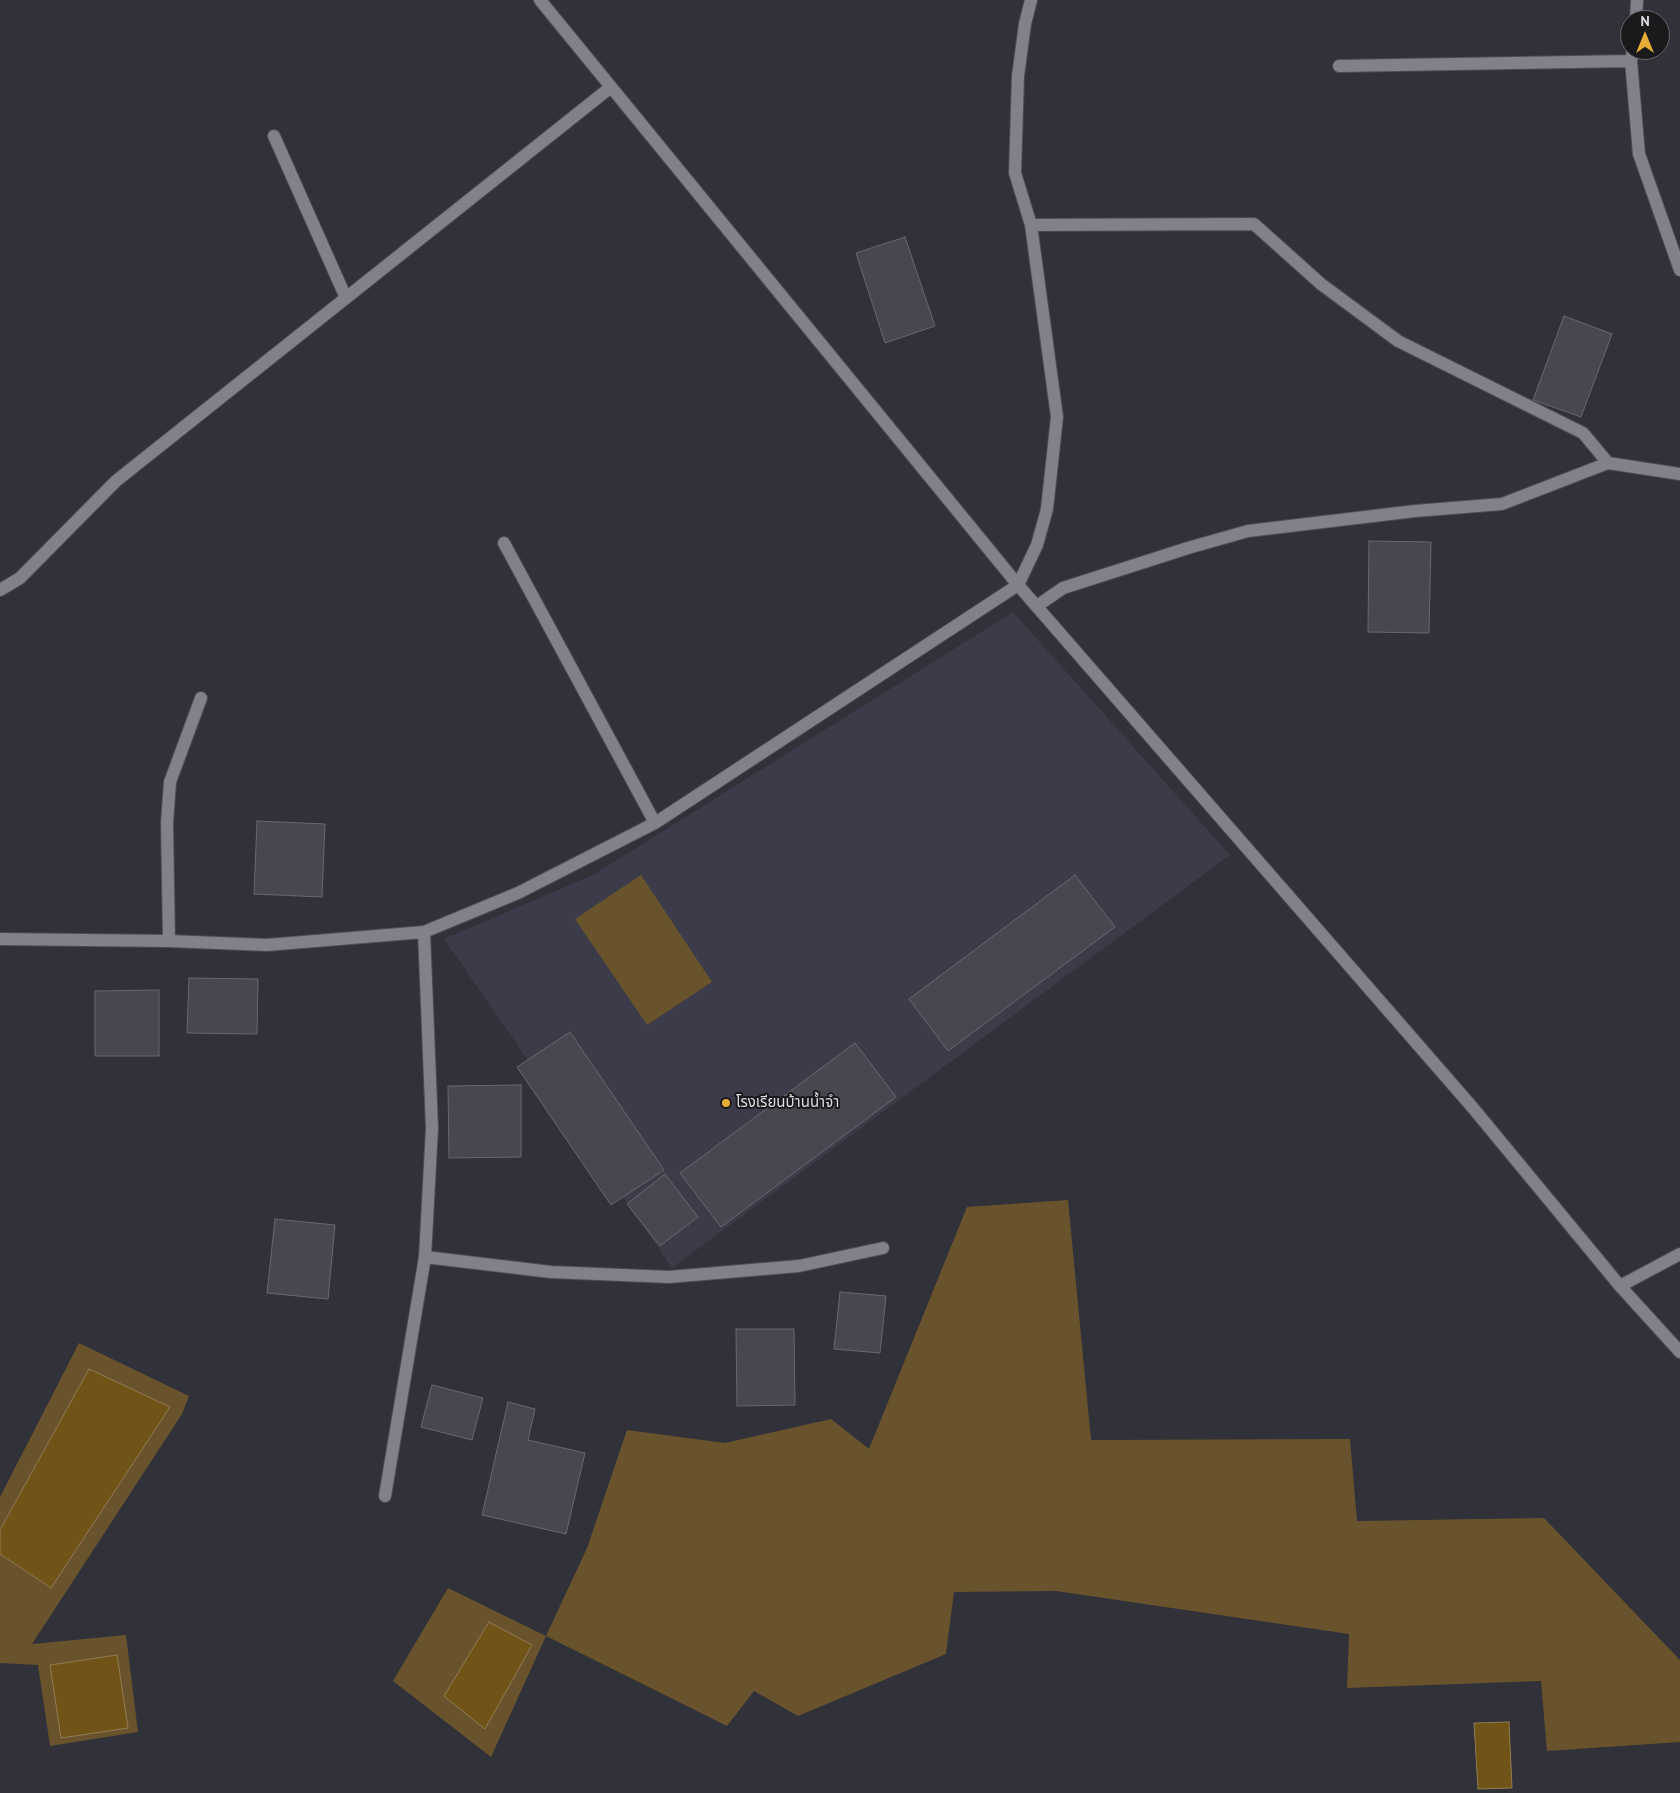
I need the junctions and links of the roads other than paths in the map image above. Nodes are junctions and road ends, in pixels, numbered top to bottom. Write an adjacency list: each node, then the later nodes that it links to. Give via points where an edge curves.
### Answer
1 (540, 0): 6 (street)
2 (1030, 0): 8 (street, via 1018,76 1015,174)
3 (1620, 56): 5 (street)
4 (1632, 60): 9 (street, via 1639,154)
5 (1339, 66)
6 (611, 87): 10 (street); 14 (street)
7 (274, 136): 10 (street)
8 (1031, 225): 11 (street, via 1254,224 1320,284 1398,341 1583,433); 14 (street, via 1057,417 1048,509 1037,545)
9 (1680, 270)
10 (346, 298): 15 (street, via 116,481 20,578)
11 (1608, 463): 12 (street); 16 (street, via 1502,504 1248,531 1063,588)
12 (1680, 474)
13 (504, 544): 18 (street)
14 (1018, 585): 16 (street); 18 (street)
15 (0, 590)
16 (1037, 606): 25 (street, via 1473,1108)
17 (201, 698): 21 (street, via 170,782 167,823)
18 (655, 823): 19 (street, via 518,893)
19 (424, 932): 21 (street, via 267,945); 24 (street, via 432,1128)
20 (0, 939): 21 (street)
21 (169, 940)
22 (883, 1248): 24 (street, via 799,1266 669,1277 550,1272)
23 (1680, 1254): 25 (street)
24 (425, 1257): 27 (street)
25 (1620, 1286): 26 (street)
26 (1680, 1352)
27 (385, 1496)

